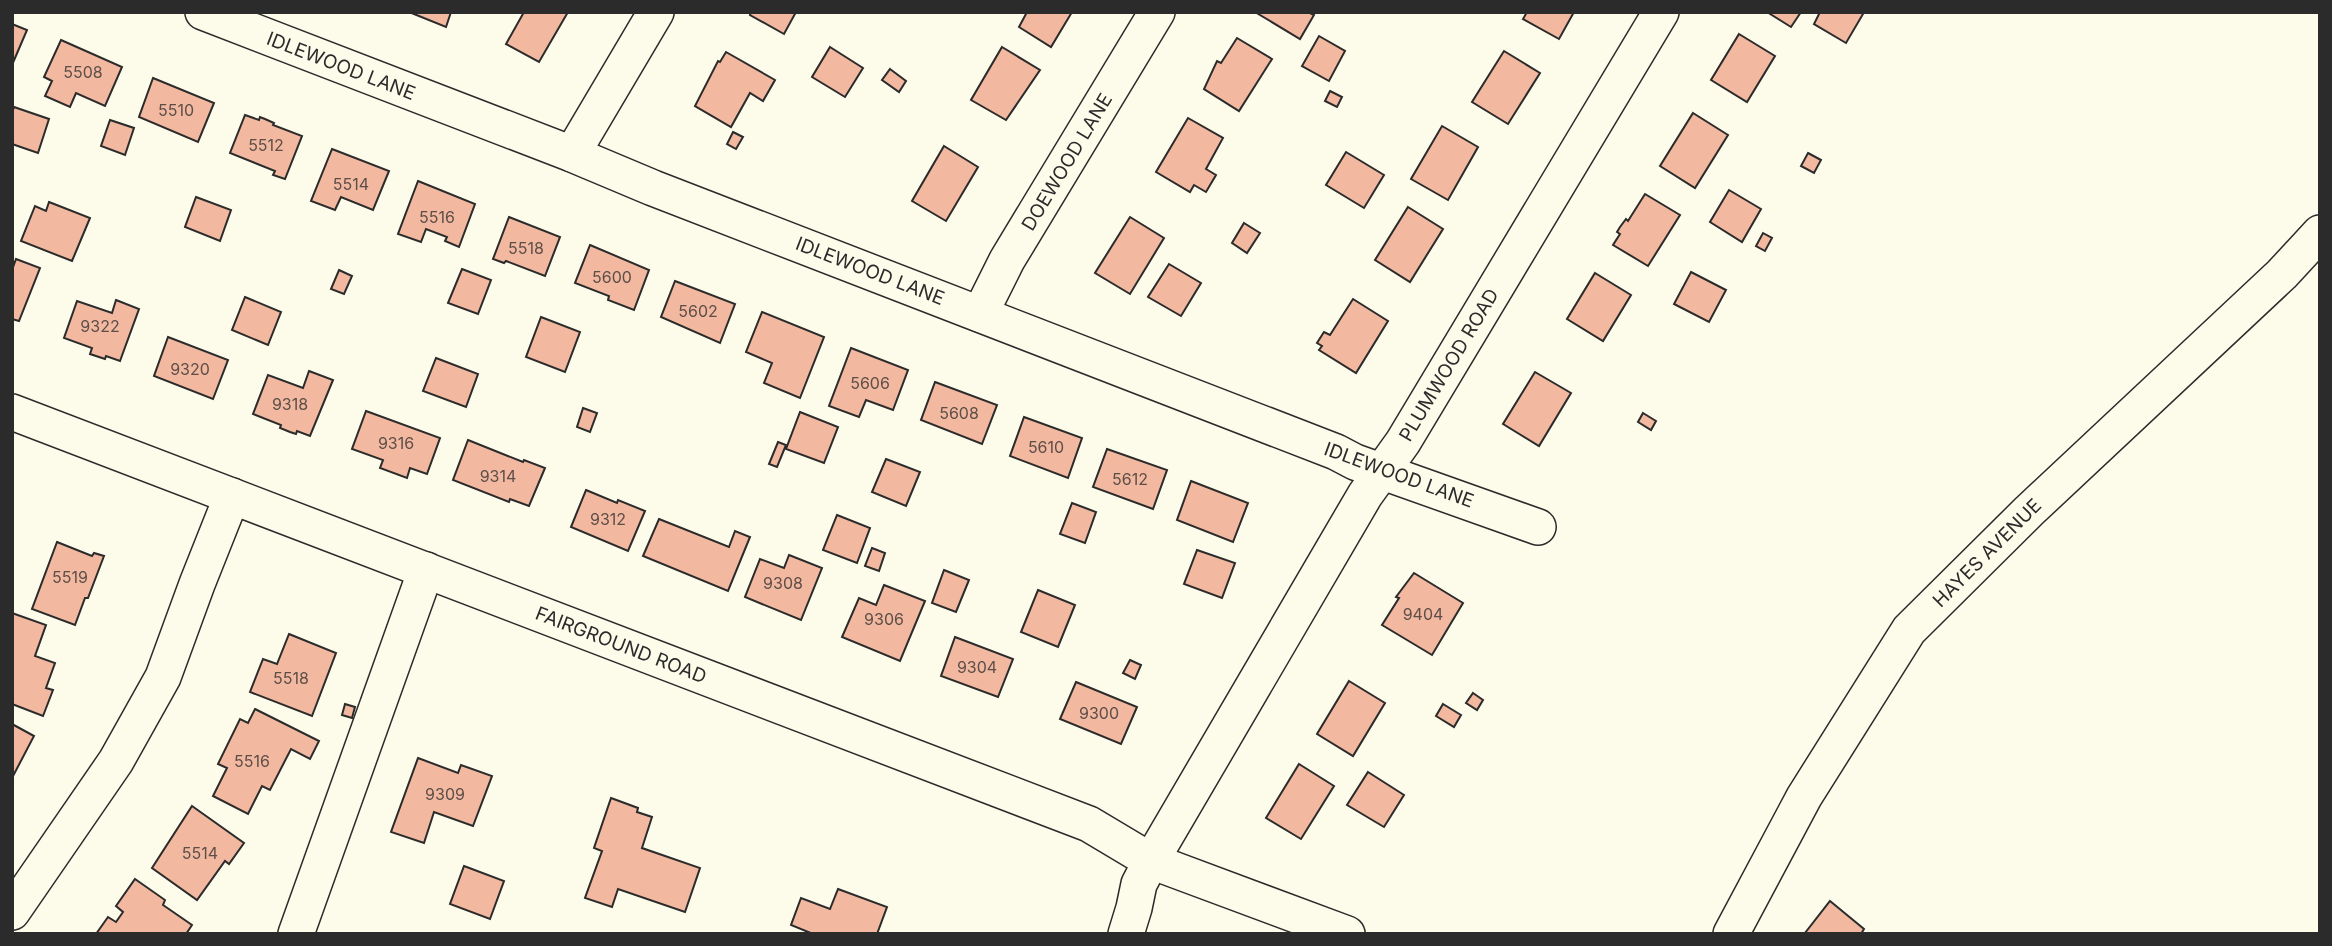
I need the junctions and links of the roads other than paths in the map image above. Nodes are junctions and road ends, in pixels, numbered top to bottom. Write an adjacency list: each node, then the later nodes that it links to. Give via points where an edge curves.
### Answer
1 (203, 12): 5 (street, IDLEWOOD LANE)
2 (656, 12): 5 (street)
3 (1157, 12): 7 (street, DOEWOOD LANE, via 1007,260)
4 (1661, 12): 9 (street, PLUMWOOD ROAD)
5 (572, 154): 7 (street, IDLEWOOD LANE)
6 (2320, 233): 18 (street, HAYES AVENUE, via 1909,630 1804,797)
7 (980, 314): 9 (street, IDLEWOOD LANE)
8 (12, 412): 10 (street, FAIRGROUND ROAD)
9 (1382, 471): 11 (street, IDLEWOOD LANE); 13 (street, PLUMWOOD ROAD)
10 (232, 496): 12 (street, FAIRGROUND ROAD); 14 (street, via 163,677 116,761)
11 (1538, 527)
12 (426, 570): 13 (street, FAIRGROUND ROAD, via 1089,824); 15 (street)
13 (1151, 861): 16 (street, via 1139,884); 17 (street, FAIRGROUND ROAD)
14 (12, 912)
15 (296, 934)
16 (1126, 934)
17 (1347, 934)
18 (1731, 934)

